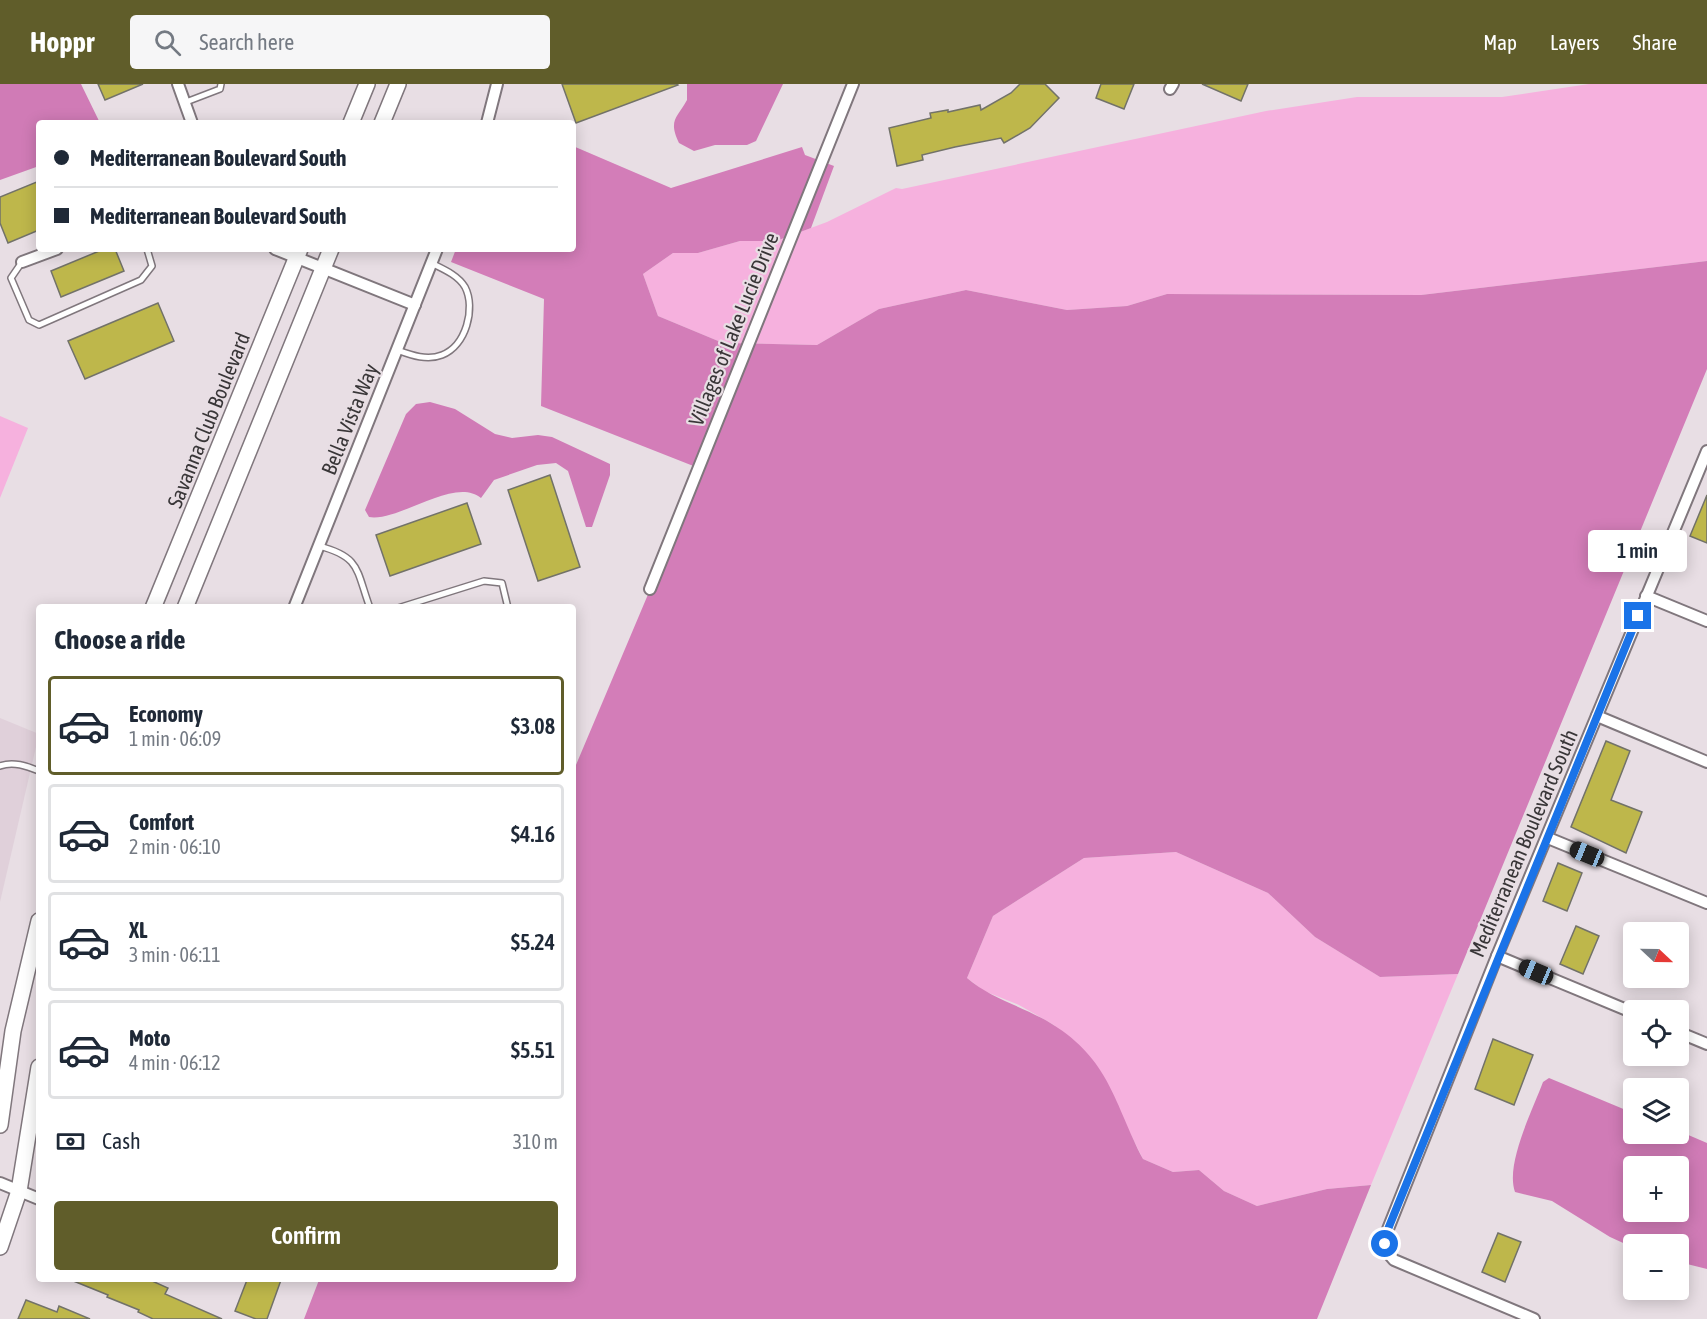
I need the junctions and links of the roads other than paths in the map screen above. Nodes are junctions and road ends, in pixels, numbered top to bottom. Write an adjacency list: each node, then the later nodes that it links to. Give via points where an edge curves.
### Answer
1 (178, 84): 7 (street)
2 (221, 84): 7 (lane, via 220,89)
3 (367, 84): 9 (street)
4 (398, 84): 10 (street)
5 (497, 84): 11 (street)
6 (853, 84): 25 (street, Villages of Lake Lucie Drive)
7 (186, 102): 8 (street)
8 (191, 120)
9 (352, 120)
10 (383, 120)
11 (488, 120)
12 (49, 252): 17 (street)
13 (148, 252): 17 (lane, via 152,266 141,280 39,325 29,320 10,278)
14 (330, 252): 19 (street)
15 (436, 252): 18 (street, Bella Vista Way)
16 (299, 254): 19 (street); 27 (street, Savanna Club Boulevard)
17 (22, 262)
18 (431, 263): 20 (street, Bella Vista Way); 21 (lane, via 449,271 464,286 471,305 466,325 457,343 443,355 427,358)
19 (323, 268): 20 (street); 28 (street)
20 (415, 305): 21 (street, Bella Vista Way)
21 (397, 350): 24 (street, Bella Vista Way)
22 (1707, 451): 23 (street, Mediterranean Boulevard South)
23 (1703, 475): 26 (street, Mediterranean Boulevard South)
24 (319, 546): 29 (street, Bella Vista Way); 30 (lane, via 342,552 352,560)
25 (650, 589)
26 (1646, 596): 33 (street); 34 (street, Mediterranean Boulevard South)
27 (155, 604)
28 (187, 604)
29 (296, 604)
30 (368, 604)
31 (411, 604): 32 (lane, via 484,581 502,583)
32 (507, 604)
33 (1707, 621)
34 (1598, 716): 35 (street); 38 (street, Mediterranean Boulevard South)
35 (1707, 762)
36 (0, 766): 37 (lane, via 7,763)
37 (36, 770)
38 (1548, 838): 39 (street); 41 (street, Mediterranean Boulevard South)
39 (1707, 903)
40 (36, 934): 46 (street, via 14,1031)
41 (1497, 956): 42 (street); 51 (street, Mediterranean Boulevard South, via 1386,1234 1388,1253 1394,1260)
42 (1623, 1008)
43 (1689, 1037): 44 (street)
44 (1707, 1044)
45 (36, 1086): 48 (street)
46 (0, 1125)
47 (0, 1184): 48 (street)
48 (19, 1191): 49 (street); 50 (street)
49 (36, 1198)
50 (0, 1247)
51 (1534, 1319)

